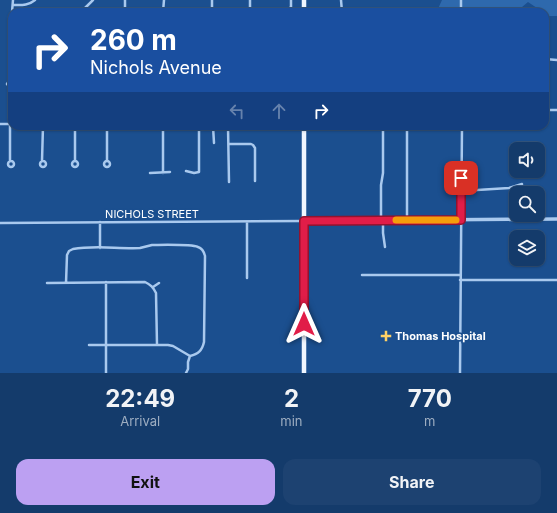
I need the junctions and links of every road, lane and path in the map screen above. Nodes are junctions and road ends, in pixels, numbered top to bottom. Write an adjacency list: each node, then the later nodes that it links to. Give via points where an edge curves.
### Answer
1 (12, 0): 4 (street)
2 (35, 0): 4 (street, via 27,5)
3 (93, 0): 5 (street)
4 (12, 5)
5 (85, 8)
6 (11, 130): 20 (street)
7 (43, 130): 21 (street)
8 (75, 130): 22 (street)
9 (107, 130): 23 (street)
10 (163, 130): 27 (street)
11 (199, 130): 24 (street, via 199,172)
12 (213, 130): 18 (street)
13 (228, 130): 19 (street)
14 (304, 130): 36 (main road)
15 (383, 130): 33 (street)
16 (407, 130): 34 (street)
17 (462, 130): 31 (street)
18 (214, 143)
19 (229, 144): 28 (street, via 253,145); 29 (street)
20 (10, 161)
21 (42, 161)
22 (75, 161)
23 (107, 161)
24 (186, 171)
25 (170, 172): 27 (street)
26 (150, 173): 27 (street)
27 (163, 173)
28 (255, 181)
29 (228, 182)
30 (522, 184): 31 (street, via 509,188)
31 (461, 191): 35 (street)
32 (557, 219): 35 (street)
33 (382, 220): 34 (street); 36 (street); 40 (street)
34 (407, 220): 35 (street)
35 (461, 220): 43 (street)
36 (304, 221): 38 (street, NICHOLS STREET); 60 (main road)
37 (100, 222): 38 (street, NICHOLS STREET); 39 (street, NICHOLS STREET); 41 (street)
38 (247, 222): 44 (street)
39 (0, 223)
40 (385, 247)
41 (100, 248): 49 (street, via 78,248 69,251 66,259); 55 (street, via 141,248 150,245 193,246 202,249 204,342 203,348)
42 (362, 275): 43 (street)
43 (460, 275): 45 (street)
44 (247, 278)
45 (460, 280): 46 (street); 61 (street)
46 (557, 280)
47 (106, 282): 49 (street); 51 (street, via 145,282); 53 (street)
48 (47, 283): 49 (street)
49 (66, 283)
50 (159, 283): 51 (street)
51 (153, 287): 54 (street, via 156,293)
52 (89, 345): 53 (street)
53 (106, 345): 54 (street); 57 (street)
54 (157, 345): 55 (street, via 173,346)
55 (190, 356): 56 (street)
56 (188, 368): 58 (street); 59 (street)
57 (106, 373)
58 (186, 373)
59 (190, 373)
60 (304, 373)
61 (460, 373)

